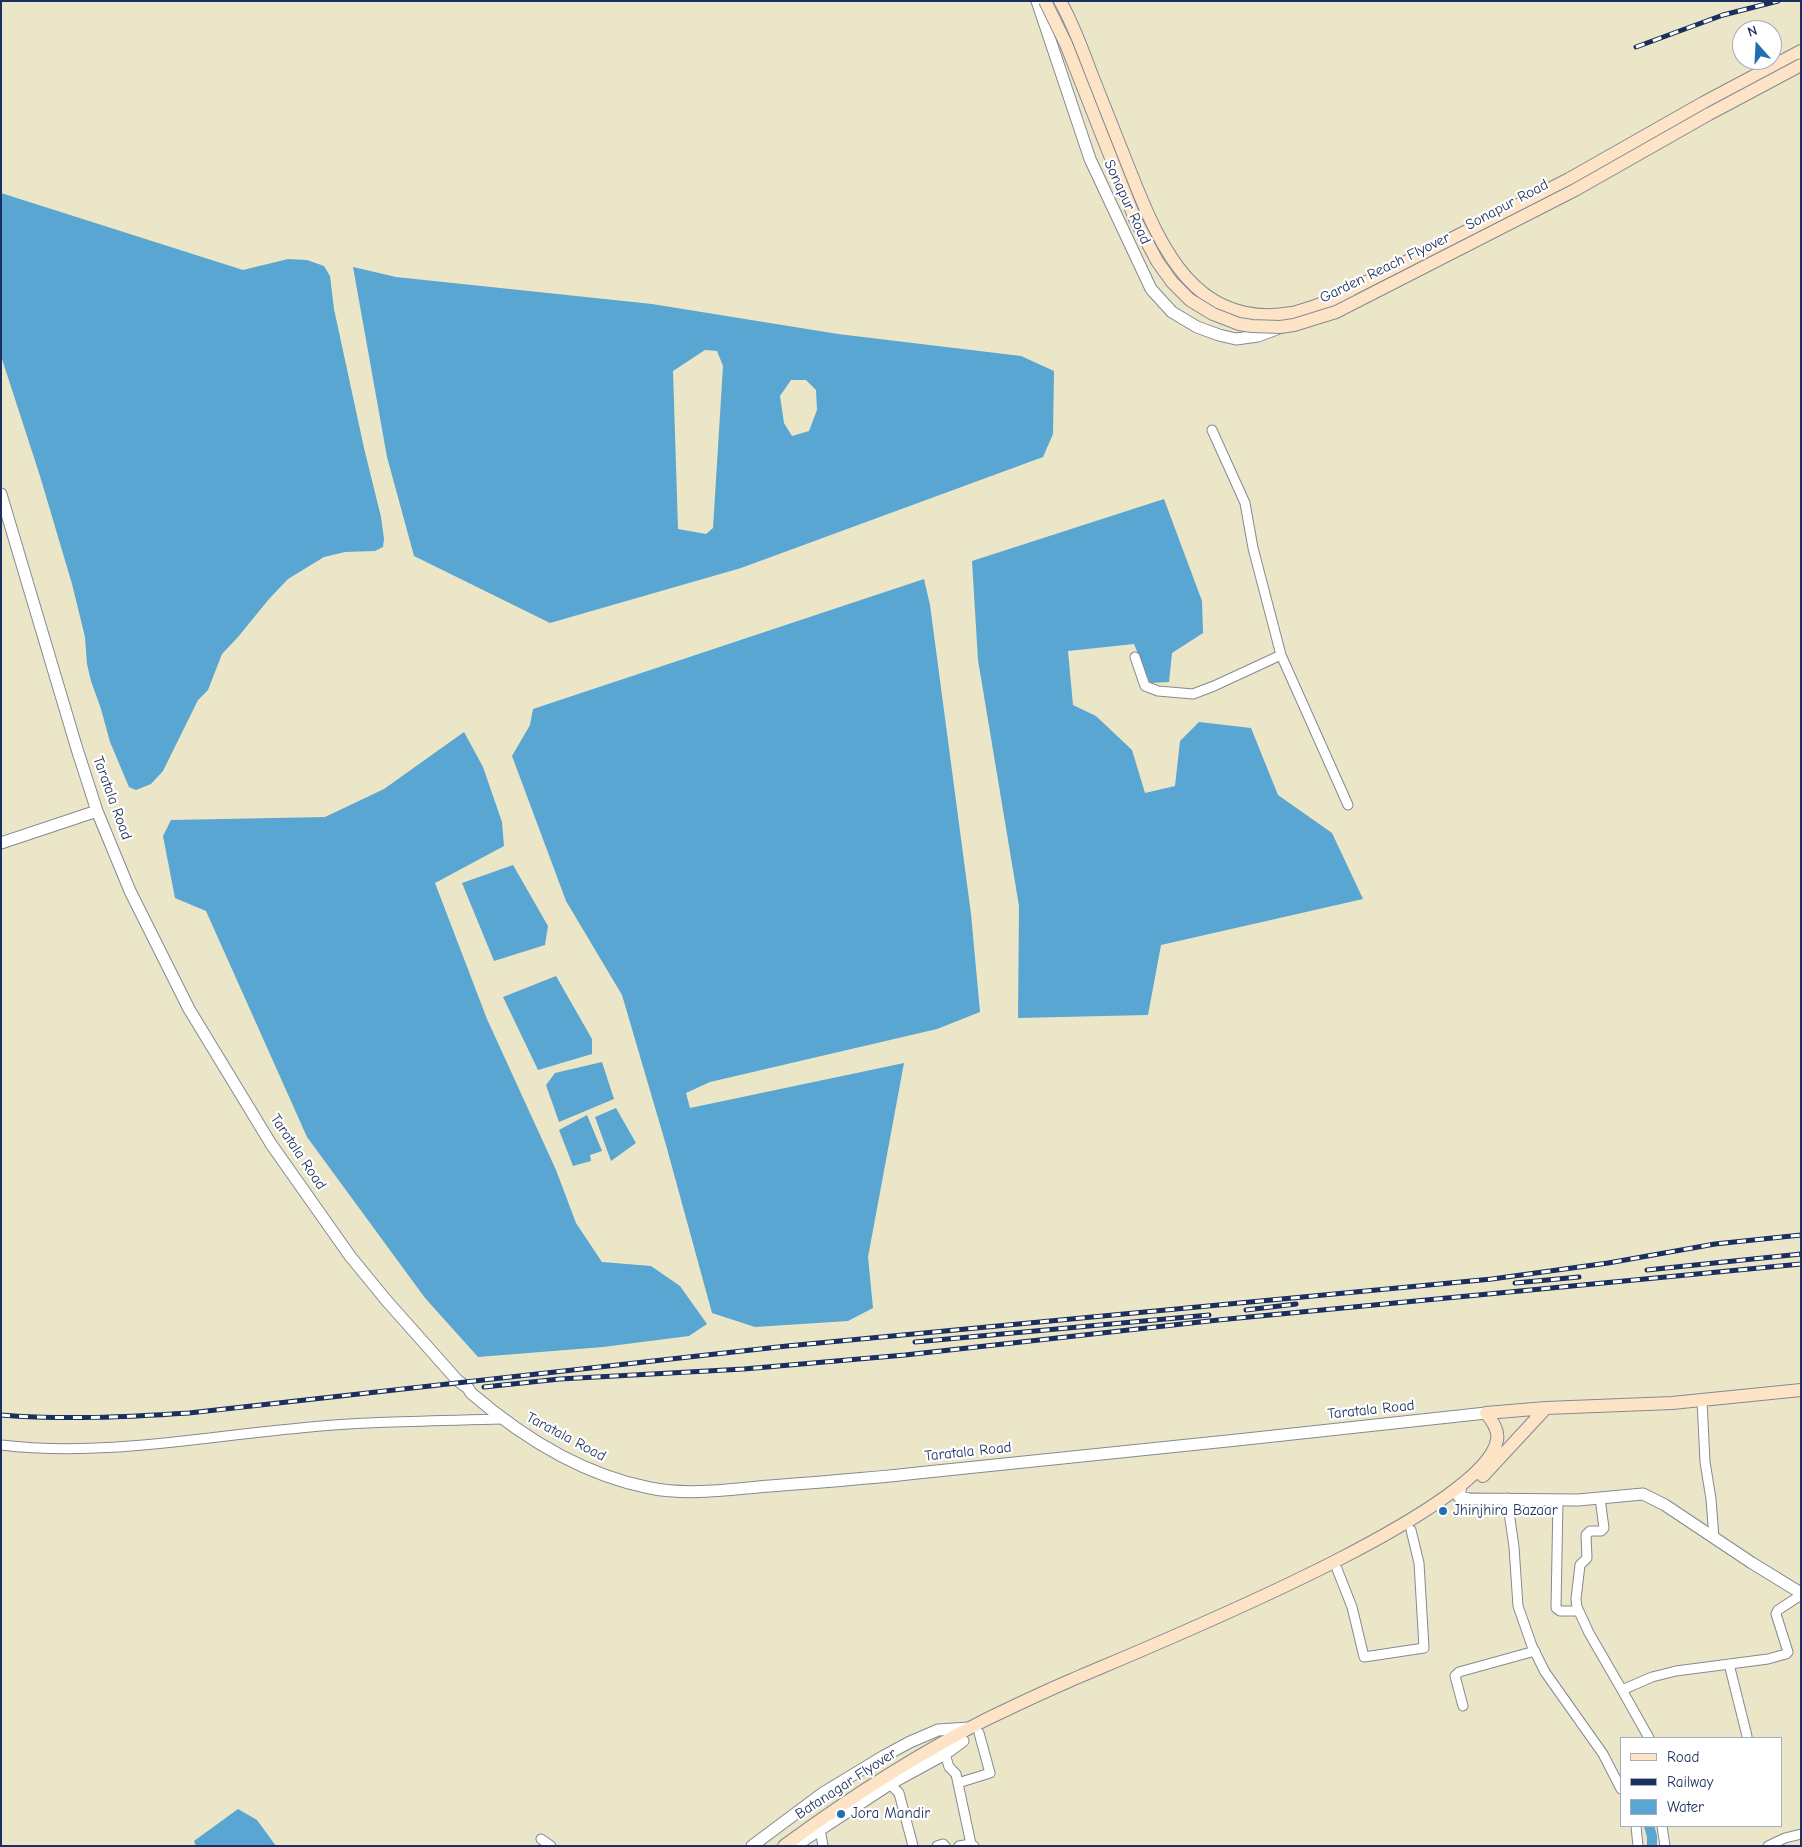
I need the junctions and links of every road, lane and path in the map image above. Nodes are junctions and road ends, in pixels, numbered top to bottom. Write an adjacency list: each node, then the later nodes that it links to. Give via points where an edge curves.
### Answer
1 (1037, 1): 5 (street, Sonapur Road, via 1090,159 1151,289 1172,312 1197,327 1236,339 1258,336 1385,284 1510,221 1755,86)
2 (1045, 1): 5 (main road, Garden Reach Flyover, bridge, via 1066,44 1135,219 1164,272 1190,300 1213,314 1238,324 1266,328 1294,326 1336,312 1575,190)
3 (1060, 1): 4 (main road, Garden Reach Flyover, via 1078,38 1147,214 1174,264 1198,290 1218,302 1242,311 1267,314 1292,313 1331,300 1569,179)
4 (1801, 51)
5 (1801, 65)
6 (1212, 430): 8 (street, via 1245,503 1253,548)
7 (1, 494): 11 (street, Taratala Road)
8 (1282, 654): 9 (street, via 1193,694 1158,691 1145,686); 10 (street)
9 (1135, 657)
10 (1348, 805)
11 (98, 811): 12 (street); 17 (street, Taratala Road, via 130,891 189,1009 271,1144 350,1256 386,1300 457,1380)
12 (1, 843)
13 (1801, 1390): 14 (main road, Taratala Road)
14 (1702, 1400): 15 (main road, Taratala Road); 24 (street)
15 (1546, 1408): 16 (main road, Taratala Road); 19 (main road, via 1497,1462)
16 (1486, 1414): 17 (street, Taratala Road, via 894,1476 686,1491 638,1486 587,1469); 19 (main road, via 1496,1429 1497,1441 1489,1458)
17 (501, 1419): 18 (street, via 301,1428 97,1449 33,1449)
18 (1, 1445)
19 (1460, 1491): 20 (street, via 1469,1499); 23 (main road); 32 (main road, via 1322,1568 1217,1618 1064,1683)
20 (1508, 1498): 22 (street); 28 (street, via 1518,1606)
21 (1600, 1498): 22 (street); 24 (street, via 1637,1494 1652,1497); 27 (street, via 1604,1528 1586,1534 1587,1558 1579,1568 1576,1599)
22 (1558, 1500): 27 (street, via 1556,1608 1560,1611)
23 (1411, 1530): 25 (main road); 25 (street, via 1419,1563 1424,1648 1364,1657 1352,1607)
24 (1714, 1538): 26 (street)
25 (1337, 1569): 32 (main road)
26 (1801, 1594): 29 (street, via 1776,1614 1788,1653 1768,1660)
27 (1579, 1610): 30 (street)
28 (1535, 1651): 31 (street, via 1459,1672 1455,1676); 40 (street, via 1545,1672 1603,1754)
29 (1729, 1664): 30 (street, via 1676,1671); 33 (street)
30 (1622, 1690): 34 (street)
31 (1463, 1706)
32 (974, 1731): 35 (main road); 37 (main road); 38 (street, via 990,1773); 49 (street, via 938,1730 910,1742 823,1793)
33 (1747, 1736)
34 (1648, 1737)
35 (963, 1741): 36 (street); 37 (main road)
36 (945, 1754): 38 (street, via 949,1766 956,1772); 39 (street)
37 (922, 1755): 50 (main road, Batanagar Flyover, via 862,1790)
38 (958, 1783): 47 (street)
39 (890, 1784): 43 (street); 52 (street, via 899,1794)
40 (1620, 1787)
41 (1636, 1827): 56 (street)
42 (1662, 1827): 57 (street)
43 (820, 1829): 46 (street); 51 (street)
44 (1801, 1834): 58 (street)
45 (541, 1840): 48 (street)
46 (797, 1845)
47 (973, 1845): 55 (street)
48 (551, 1846)
49 (752, 1846)
50 (784, 1846)
51 (823, 1846)
52 (913, 1846)
53 (937, 1846): 54 (street)
54 (946, 1846)
55 (959, 1846)
56 (1638, 1846)
57 (1665, 1846)
58 (1768, 1846)

